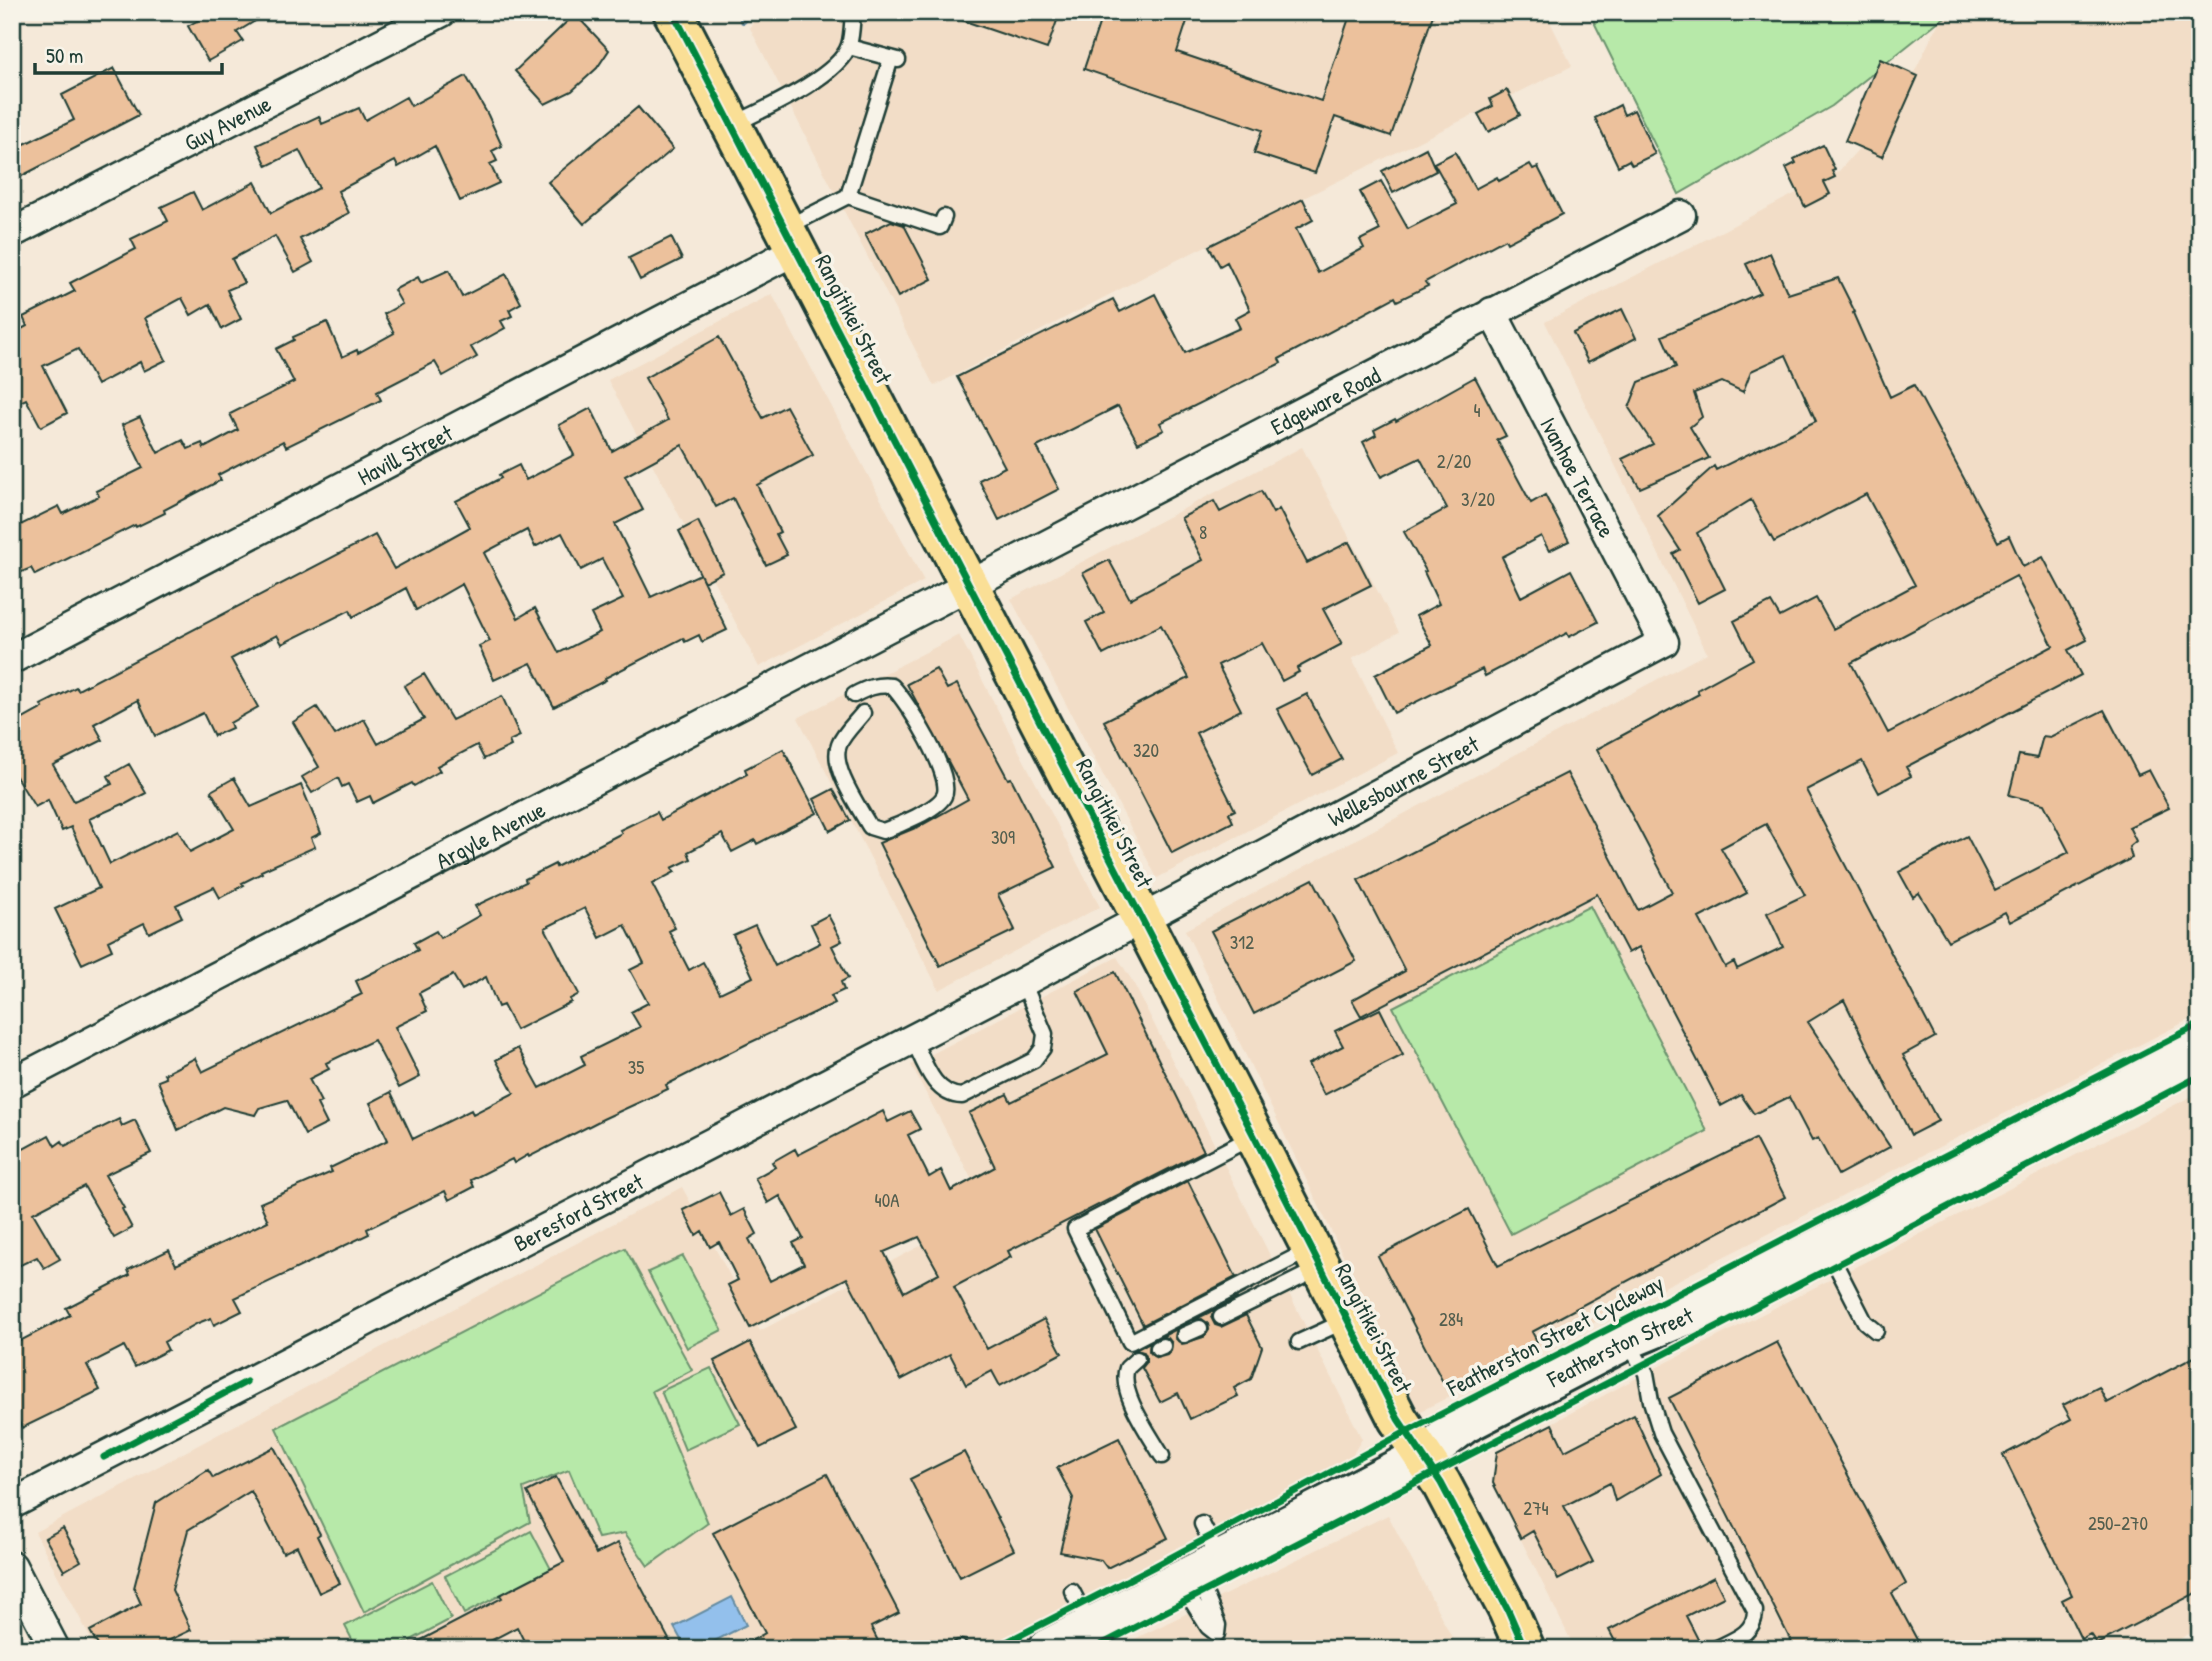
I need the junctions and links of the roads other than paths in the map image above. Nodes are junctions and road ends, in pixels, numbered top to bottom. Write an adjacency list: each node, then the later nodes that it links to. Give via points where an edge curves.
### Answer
1 (442, 12): 9 (street, Guy Avenue)
2 (673, 12): 5 (highway, Rangitikei Street)
3 (853, 12): 4 (lane)
4 (849, 47): 5 (lane, via 839,61 804,88); 6 (lane, via 895,60)
5 (732, 126): 10 (highway, Rangitikei Street)
6 (848, 196): 8 (lane, via 885,204 940,228); 10 (lane)
7 (1681, 215): 11 (street, Edgeware Road)
8 (944, 217)
9 (12, 233)
10 (790, 239): 12 (highway, Rangitikei Street); 14 (street, Havill Street)
11 (1492, 312): 12 (street, Edgeware Road); 13 (street, Ivanhoe Terrace)
12 (969, 584): 17 (highway, Rangitikei Street); 21 (street, Argyle Avenue)
13 (1664, 642): 17 (street, Wellesbourne Street)
14 (12, 659)
15 (854, 695): 16 (lane, via 868,688 892,686 922,733 945,782 945,795 937,805 883,831 870,827 836,760 839,743)
16 (863, 713)
17 (1143, 919): 18 (street, Beresford Street); 22 (highway, Rangitikei Street)
18 (1023, 982): 19 (street, Beresford Street); 19 (lane, via 1045,1034 1044,1048 1034,1060 955,1096 937,1084)
19 (913, 1039): 35 (street, Beresford Street)
20 (2200, 1051): 23 (main road, Featherston Street)
21 (12, 1083)
22 (1254, 1136): 24 (highway, Rangitikei Street); 24 (lane, via 1075,1229 1130,1342)
23 (1825, 1245): 28 (lane, via 1866,1322); 30 (main road, Featherston Street, via 1685,1316)
24 (1317, 1258): 25 (lane); 26 (highway, Rangitikei Street)
25 (1221, 1317)
26 (1348, 1320): 31 (lane); 34 (highway, Rangitikei Street, via 1398,1419)
27 (1200, 1328): 29 (lane)
28 (1876, 1331)
29 (1184, 1335)
30 (1626, 1340): 34 (main road, Featherston Street, via 1464,1424); 44 (lane, via 1646,1373 1661,1433 1755,1611 1751,1628)
31 (1299, 1342)
32 (1137, 1359): 33 (lane, via 1127,1368 1124,1381)
33 (1162, 1456)
34 (1423, 1456): 38 (main road, Featherston Street); 43 (highway, Rangitikei Street)
35 (12, 1504)
36 (1202, 1524): 38 (lane)
37 (12, 1566): 41 (street)
38 (1199, 1571): 40 (main road, Featherston Street)
39 (1072, 1591): 40 (lane)
40 (1090, 1626): 42 (main road, Featherston Street)
41 (55, 1649)
42 (1047, 1649)
43 (1525, 1649)
44 (1715, 1649)

